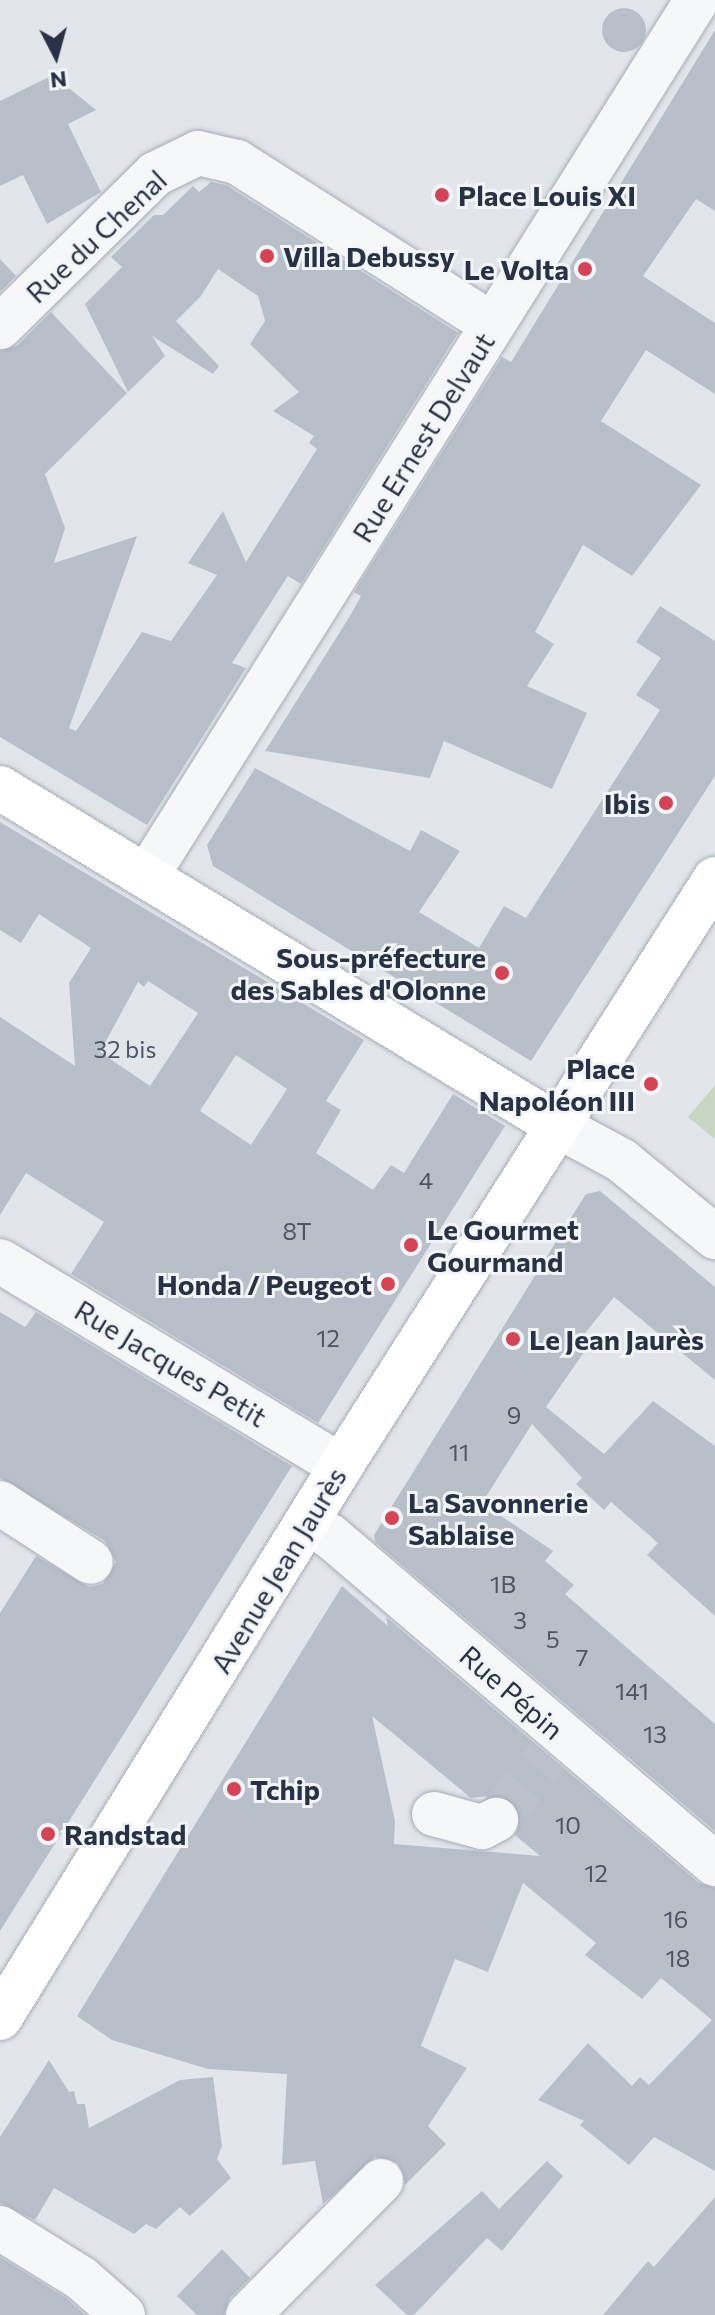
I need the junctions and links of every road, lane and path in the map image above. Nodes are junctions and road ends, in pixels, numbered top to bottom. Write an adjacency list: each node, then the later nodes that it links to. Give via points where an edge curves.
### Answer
1 (697, 0): 2 (street, Rue Ernest Delvaut)
2 (493, 325): 3 (street, Rue du Chenal, via 237,162 198,153 155,174); 5 (street, Rue Ernest Delvaut)
3 (0, 327)
4 (0, 788): 5 (main road)
5 (148, 874): 7 (main road)
6 (715, 879): 7 (main road, Avenue Jean Jaurès)
7 (558, 1126): 8 (street, via 621,1160); 10 (main road, Avenue Jean Jaurès)
8 (715, 1237)
9 (0, 1261): 10 (street, Rue Jacques Petit)
10 (341, 1466): 12 (main road, Avenue Jean Jaurès)
11 (0, 1503): 13 (street)
12 (308, 1523): 16 (street, Rue Pépin, via 330,1536 555,1746); 17 (main road, Avenue Jean Jaurès)
13 (91, 1562)
14 (434, 1814): 15 (street, via 482,1827)
15 (496, 1820)
16 (715, 1864)
17 (1, 2021)
18 (381, 2181): 21 (street)
19 (0, 2228): 20 (street, via 81,2278)
20 (123, 2315)
21 (248, 2315)

